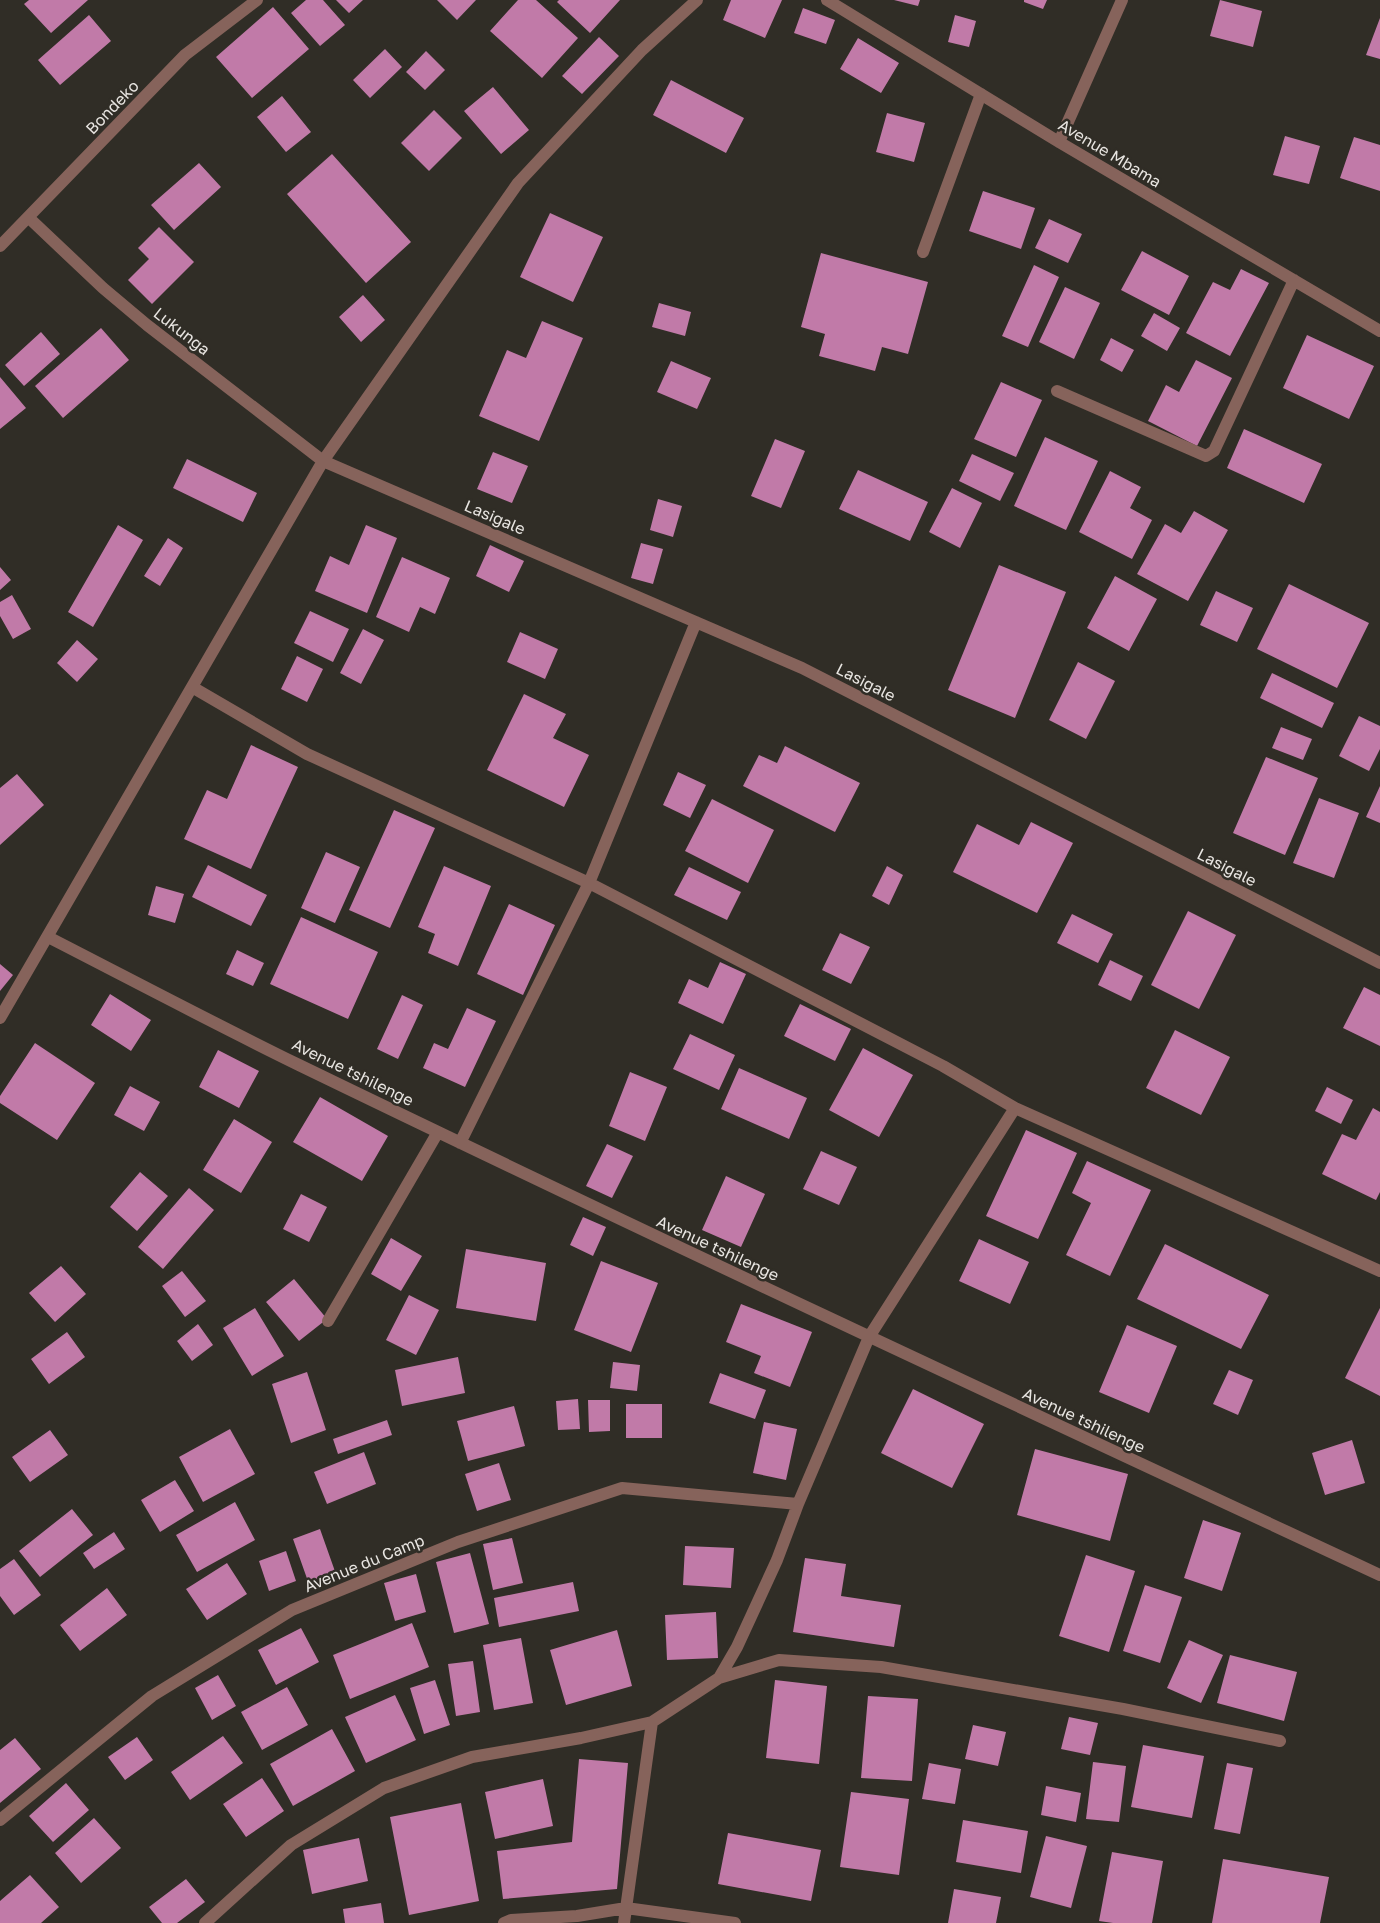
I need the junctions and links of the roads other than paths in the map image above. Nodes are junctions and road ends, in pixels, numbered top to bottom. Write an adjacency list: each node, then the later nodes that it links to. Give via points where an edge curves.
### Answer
1 (257, 0): 7 (street, Bondeko, via 185,55)
2 (697, 0): 13 (street, via 642,50 518,183)
3 (826, 0): 5 (street, Avenue Mbama)
4 (1122, 0): 6 (street)
5 (981, 94): 6 (street, Avenue Mbama); 9 (street)
6 (1059, 142): 10 (street, Avenue Mbama)
7 (28, 217): 8 (street, Bondeko); 13 (street, Lukunga, via 147,325)
8 (0, 246)
9 (923, 252)
10 (1294, 280): 11 (street, Avenue Mbama); 12 (street, via 1214,451 1206,456)
11 (1380, 331)
12 (1057, 391)
13 (323, 461): 14 (street, Lasigale); 15 (street)
14 (696, 622): 16 (street); 18 (street, Lasigale, via 802,668)
15 (192, 687): 16 (street, via 307,754); 17 (street)
16 (589, 882): 20 (street, via 943,1066); 22 (street)
17 (48, 937): 19 (street); 21 (street, Avenue tshilenge)
18 (1380, 963)
19 (0, 1018)
20 (1015, 1108): 23 (street); 25 (street)
21 (438, 1132): 22 (street, Avenue tshilenge); 24 (street)
22 (460, 1143): 25 (street, Avenue tshilenge)
23 (1380, 1271)
24 (328, 1321)
25 (869, 1338): 26 (street); 27 (street, Avenue tshilenge)
26 (798, 1504): 28 (street, via 777,1560); 31 (street, Avenue du Camp, via 622,1488 458,1542 292,1610 152,1696)
27 (1380, 1575)
28 (719, 1678): 29 (street); 30 (street, via 780,1660 882,1667 1123,1709)
29 (652, 1722): 32 (street); 33 (street, via 472,1757 384,1788 291,1845)
30 (1280, 1741)
31 (0, 1820)
32 (626, 1908): 34 (street); 35 (street); 36 (street)
33 (206, 1923)
34 (504, 1923)
35 (624, 1923)
36 (735, 1923)

